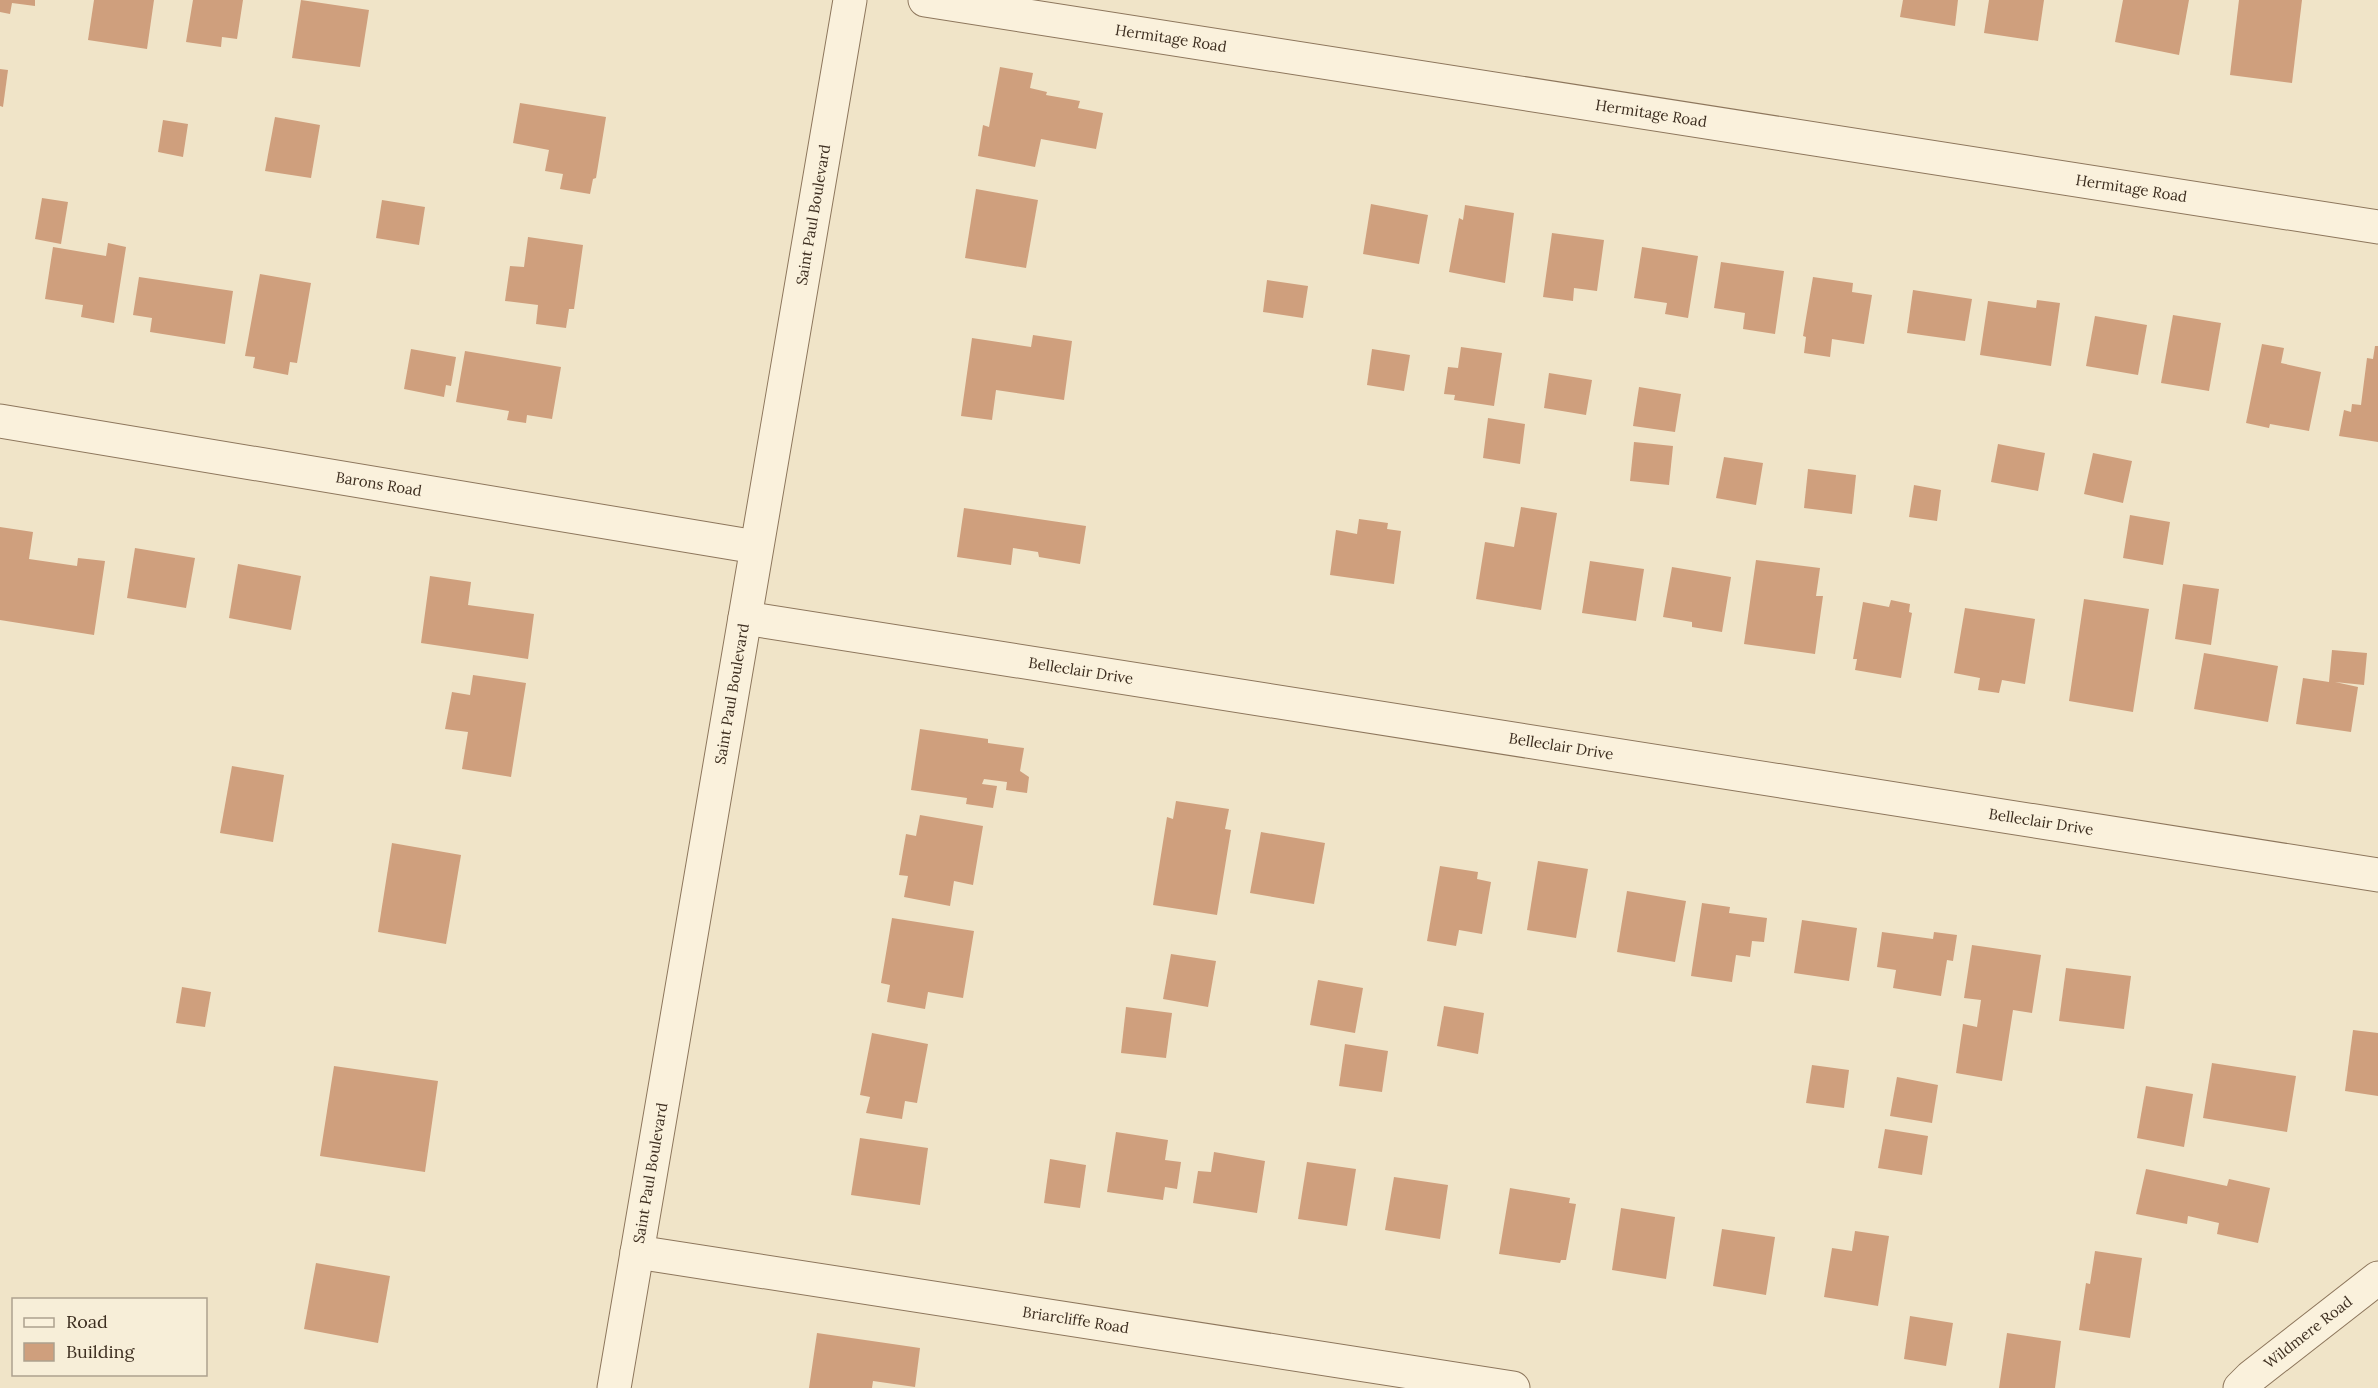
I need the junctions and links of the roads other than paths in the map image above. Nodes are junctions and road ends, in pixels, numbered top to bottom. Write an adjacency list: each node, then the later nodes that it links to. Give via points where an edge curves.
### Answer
1 (850, 0): 5 (street, Saint Paul Boulevard)
2 (925, 0): 3 (street, Hermitage Road)
3 (2378, 227)
4 (0, 421): 5 (street, Barons Road)
5 (756, 547): 6 (street, Saint Paul Boulevard)
6 (745, 618): 7 (street, Belleclair Drive); 8 (street, Saint Paul Boulevard)
7 (2378, 875)
8 (637, 1252): 10 (street, Saint Paul Boulevard); 11 (street, Briarcliffe Road)
9 (2378, 1278): 12 (street, Wildmere Road)
10 (614, 1388)
11 (1513, 1388)
12 (2240, 1388)

